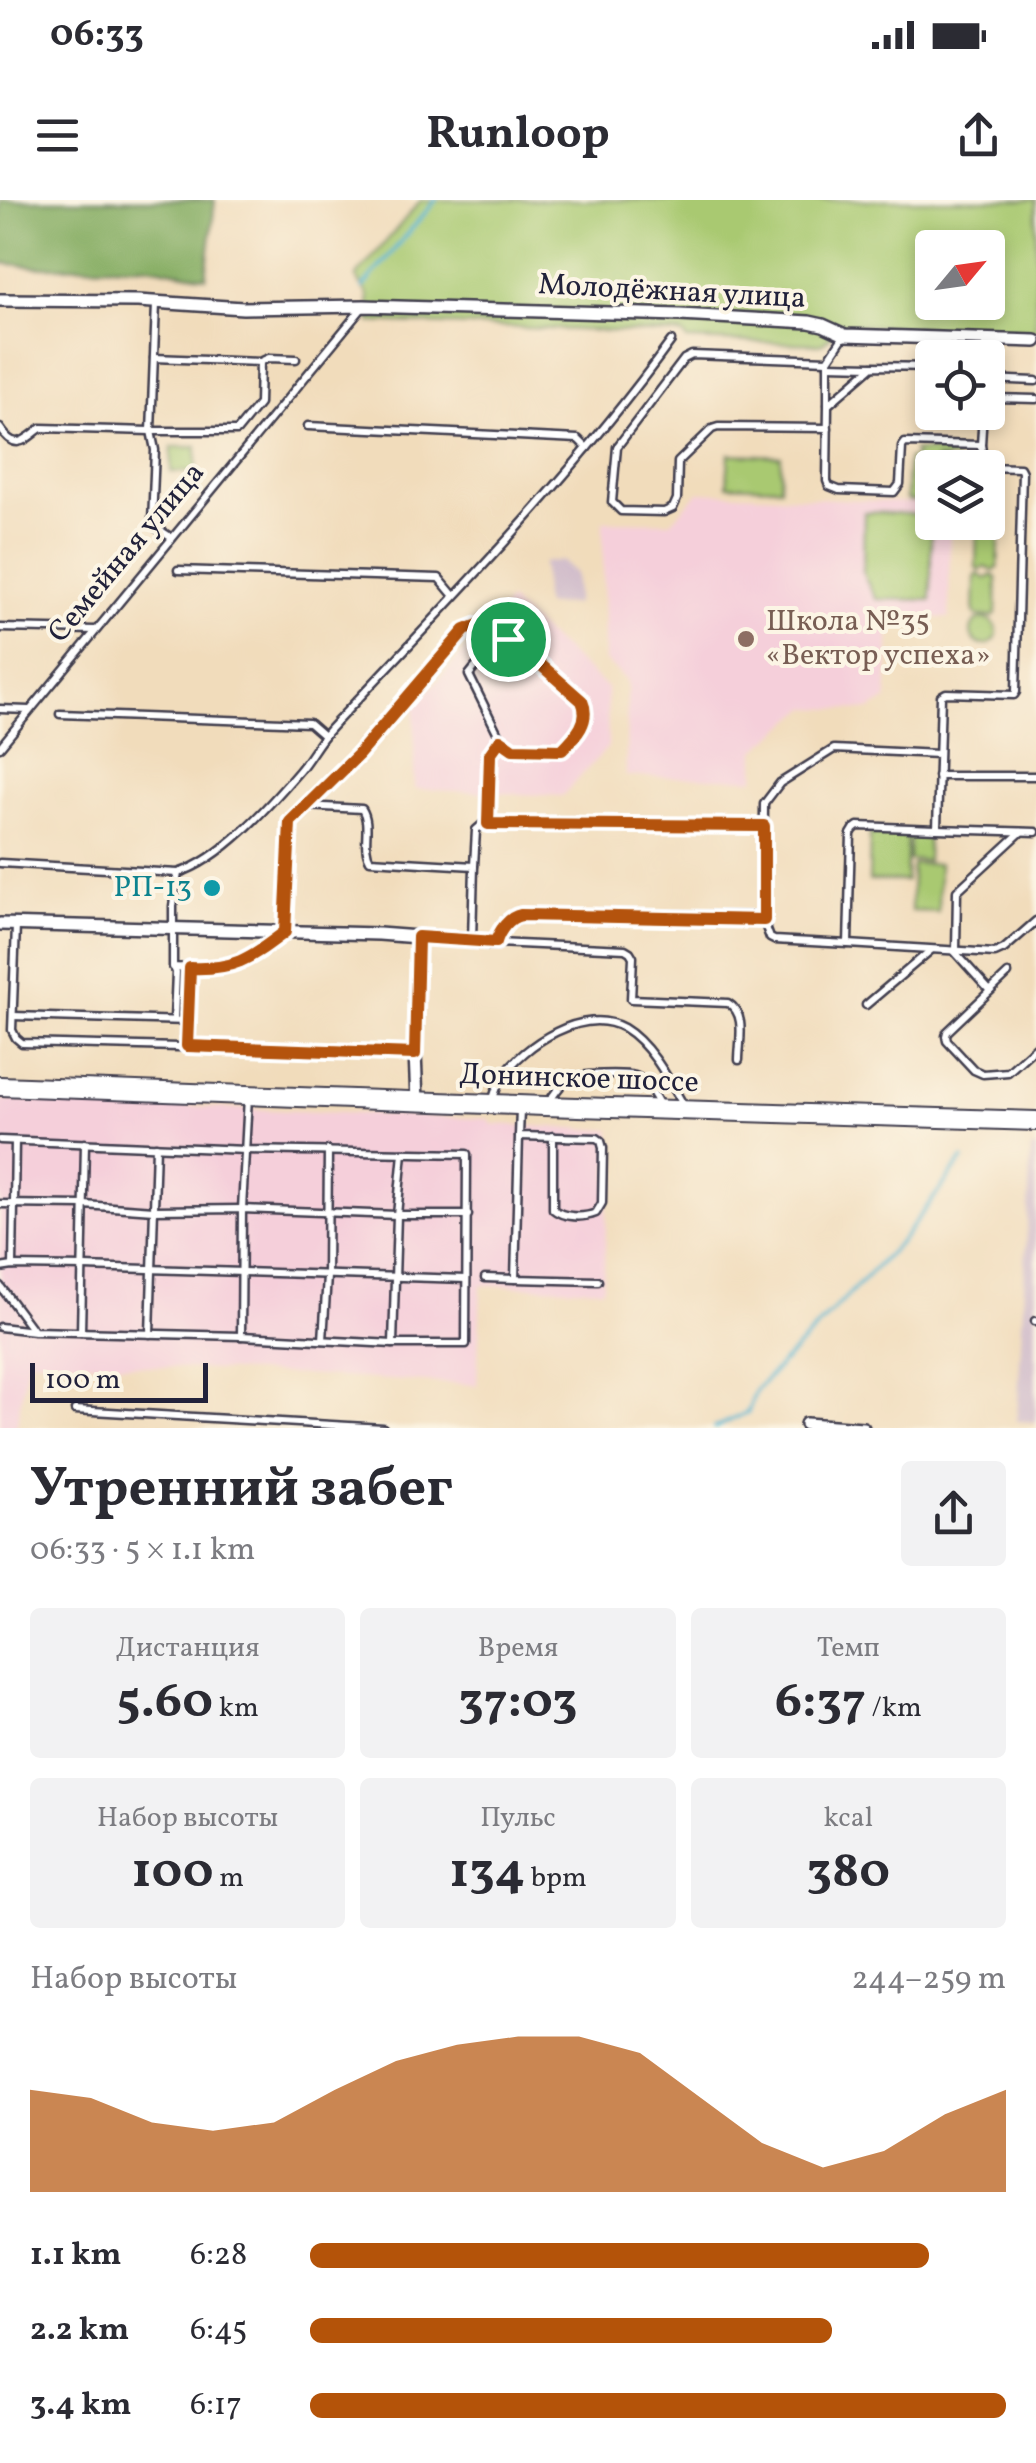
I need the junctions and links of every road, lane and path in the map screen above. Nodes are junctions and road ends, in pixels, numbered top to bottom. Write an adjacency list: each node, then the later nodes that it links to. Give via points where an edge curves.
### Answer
1 (0, 300): 2 (street)
2 (156, 302): 3 (street); 9 (lane)
3 (364, 306): 4 (street, Молодёжная улица, via 810,322); 26 (lane, Семейная улица)
4 (844, 334): 6 (street, Молодёжная улица); 12 (lane)
5 (671, 340): 28 (lane)
6 (986, 340)
7 (1005, 340): 8 (street, Молодёжная улица)
8 (1036, 341)
9 (154, 358): 11 (lane); 25 (lane)
10 (296, 358): 11 (lane)
11 (260, 362): 21 (lane, via 258,404)
12 (828, 362): 13 (lane); 19 (lane); 23 (lane, via 684,359 617,446 612,502 621,511 673,508 678,462 712,429)
13 (873, 366): 14 (lane); 19 (lane)
14 (915, 366)
15 (1005, 380): 16 (lane)
16 (1036, 381)
17 (1005, 399): 18 (lane)
18 (1036, 400)
19 (828, 405): 23 (lane)
20 (308, 426): 28 (lane, via 578,439)
21 (241, 427): 25 (lane); 26 (lane)
22 (0, 428): 25 (lane, via 16,442 41,428)
23 (828, 428): 27 (lane, via 827,481 839,490 896,490 906,443)
24 (982, 430): 27 (lane)
25 (151, 432): 29 (lane, via 152,522)
26 (255, 438): 29 (lane, Семейная улица)
27 (981, 446): 41 (lane, via 985,467 1022,472 1016,692 943,694)
28 (587, 448): 31 (lane)
29 (172, 538): 33 (lane, Семейная улица)
30 (178, 570): 31 (lane, via 439,578)
31 (454, 596): 38 (lane)
32 (0, 628): 33 (lane)
33 (97, 630): 36 (lane, Семейная улица)
34 (495, 644): 39 (lane, via 470,678); 39 (lane, via 515,642 586,711 562,750 513,749); 44 (lane, via 484,627 465,630)
35 (0, 710): 36 (lane)
36 (30, 710): 40 (lane, Семейная улица)
37 (60, 714): 38 (lane, via 309,723)
38 (324, 736): 52 (lane, via 243,832)
39 (500, 740): 45 (lane, via 490,754)
40 (0, 747)
41 (938, 754): 42 (lane); 46 (lane, via 834,750 780,783 764,804)
42 (938, 776): 43 (lane); 47 (lane)
43 (1036, 776)
44 (305, 806): 51 (lane, via 362,810 370,860); 58 (lane, via 290,822)
45 (488, 824): 46 (lane); 51 (lane, via 476,830)
46 (764, 826): 53 (lane)
47 (937, 829): 48 (lane); 62 (lane, via 854,829)
48 (1021, 832): 49 (lane); 64 (lane, via 958,891)
49 (1036, 832)
50 (0, 863): 52 (lane)
51 (474, 866): 60 (lane)
52 (178, 873): 57 (lane)
53 (764, 920): 61 (street, via 521,915); 62 (lane, via 774,940)
54 (1036, 921): 64 (lane, via 1000,952)
55 (0, 924): 56 (street)
56 (16, 924): 57 (street); 70 (lane)
57 (173, 930): 58 (street); 65 (lane)
58 (285, 932): 59 (street); 66 (lane, via 248,959)
59 (418, 937): 60 (street); 75 (street)
60 (472, 941): 61 (street)
61 (496, 942): 76 (lane, via 630,952 631,998 736,1007)
62 (848, 944): 63 (lane)
63 (932, 949): 64 (lane); 69 (lane)
64 (954, 950): 68 (lane)
65 (173, 966): 66 (lane); 71 (lane)
66 (190, 968): 72 (lane)
67 (1008, 974): 68 (lane)
68 (990, 991): 74 (lane, via 948,1032 947,1041 983,1074 1008,1072)
69 (866, 1005)
70 (13, 1016): 71 (lane); 73 (lane, via 12,1030 22,1043)
71 (174, 1020): 72 (lane)
72 (188, 1021): 73 (lane)
73 (187, 1046): 75 (lane)
74 (1036, 1047)
75 (415, 1054): 79 (street)
76 (739, 1060)
77 (0, 1086): 78 (main road, Донинское шоссе)
78 (248, 1096): 79 (main road, Донинское шоссе); 92 (lane)
79 (417, 1101): 80 (main road, Донинское шоссе)
80 (490, 1104): 81 (main road, Донинское шоссе); 84 (lane, via 500,1080 530,1047 560,1030 598,1022 612,1023 654,1056)
81 (520, 1106): 82 (main road, Донинское шоссе); 86 (lane)
82 (546, 1106): 83 (main road, Донинское шоссе); 83 (lane, via 573,1076 627,1075 643,1081)
83 (662, 1108): 84 (main road, Донинское шоссе)
84 (686, 1109): 85 (main road, Донинское шоссе)
85 (1036, 1121)
86 (519, 1136): 87 (lane); 111 (lane)
87 (553, 1136): 87 (lane, via 553,1209 596,1214 603,1142)
88 (0, 1140): 89 (lane)
89 (15, 1141): 90 (lane); 96 (lane)
90 (86, 1143): 91 (lane); 97 (lane)
91 (156, 1146): 92 (lane); 98 (lane)
92 (246, 1150): 93 (lane); 99 (lane)
93 (328, 1150): 94 (lane); 100 (lane)
94 (403, 1153): 101 (lane); 102 (lane, via 467,1154)
95 (0, 1204): 96 (lane)
96 (12, 1204): 97 (lane); 103 (lane)
97 (84, 1205): 98 (lane); 105 (lane)
98 (154, 1210): 99 (lane); 106 (lane)
99 (242, 1210): 100 (lane); 107 (lane)
100 (326, 1212): 101 (lane); 108 (lane)
101 (397, 1215): 102 (lane); 109 (lane)
102 (468, 1215): 112 (lane)
103 (12, 1266): 104 (lane); 105 (lane)
104 (0, 1268)
105 (84, 1268): 106 (lane); 117 (lane)
106 (152, 1270): 107 (lane); 118 (lane)
107 (242, 1274): 108 (lane); 119 (lane)
108 (327, 1276): 109 (lane); 120 (lane)
109 (396, 1277): 112 (lane); 121 (lane)
110 (486, 1278): 111 (lane)
111 (515, 1278): 113 (lane)
112 (466, 1280): 121 (lane, via 466,1344)
113 (598, 1281)
114 (0, 1286): 116 (lane)
115 (0, 1328): 116 (lane)
116 (34, 1331): 117 (lane)
117 (80, 1332): 118 (lane)
118 (150, 1334): 119 (lane)
119 (241, 1336): 120 (lane)
120 (323, 1340): 121 (lane)
121 (393, 1344)
122 (75, 1410): 124 (lane)
123 (806, 1424): 125 (street)
124 (383, 1428)
125 (863, 1428)

